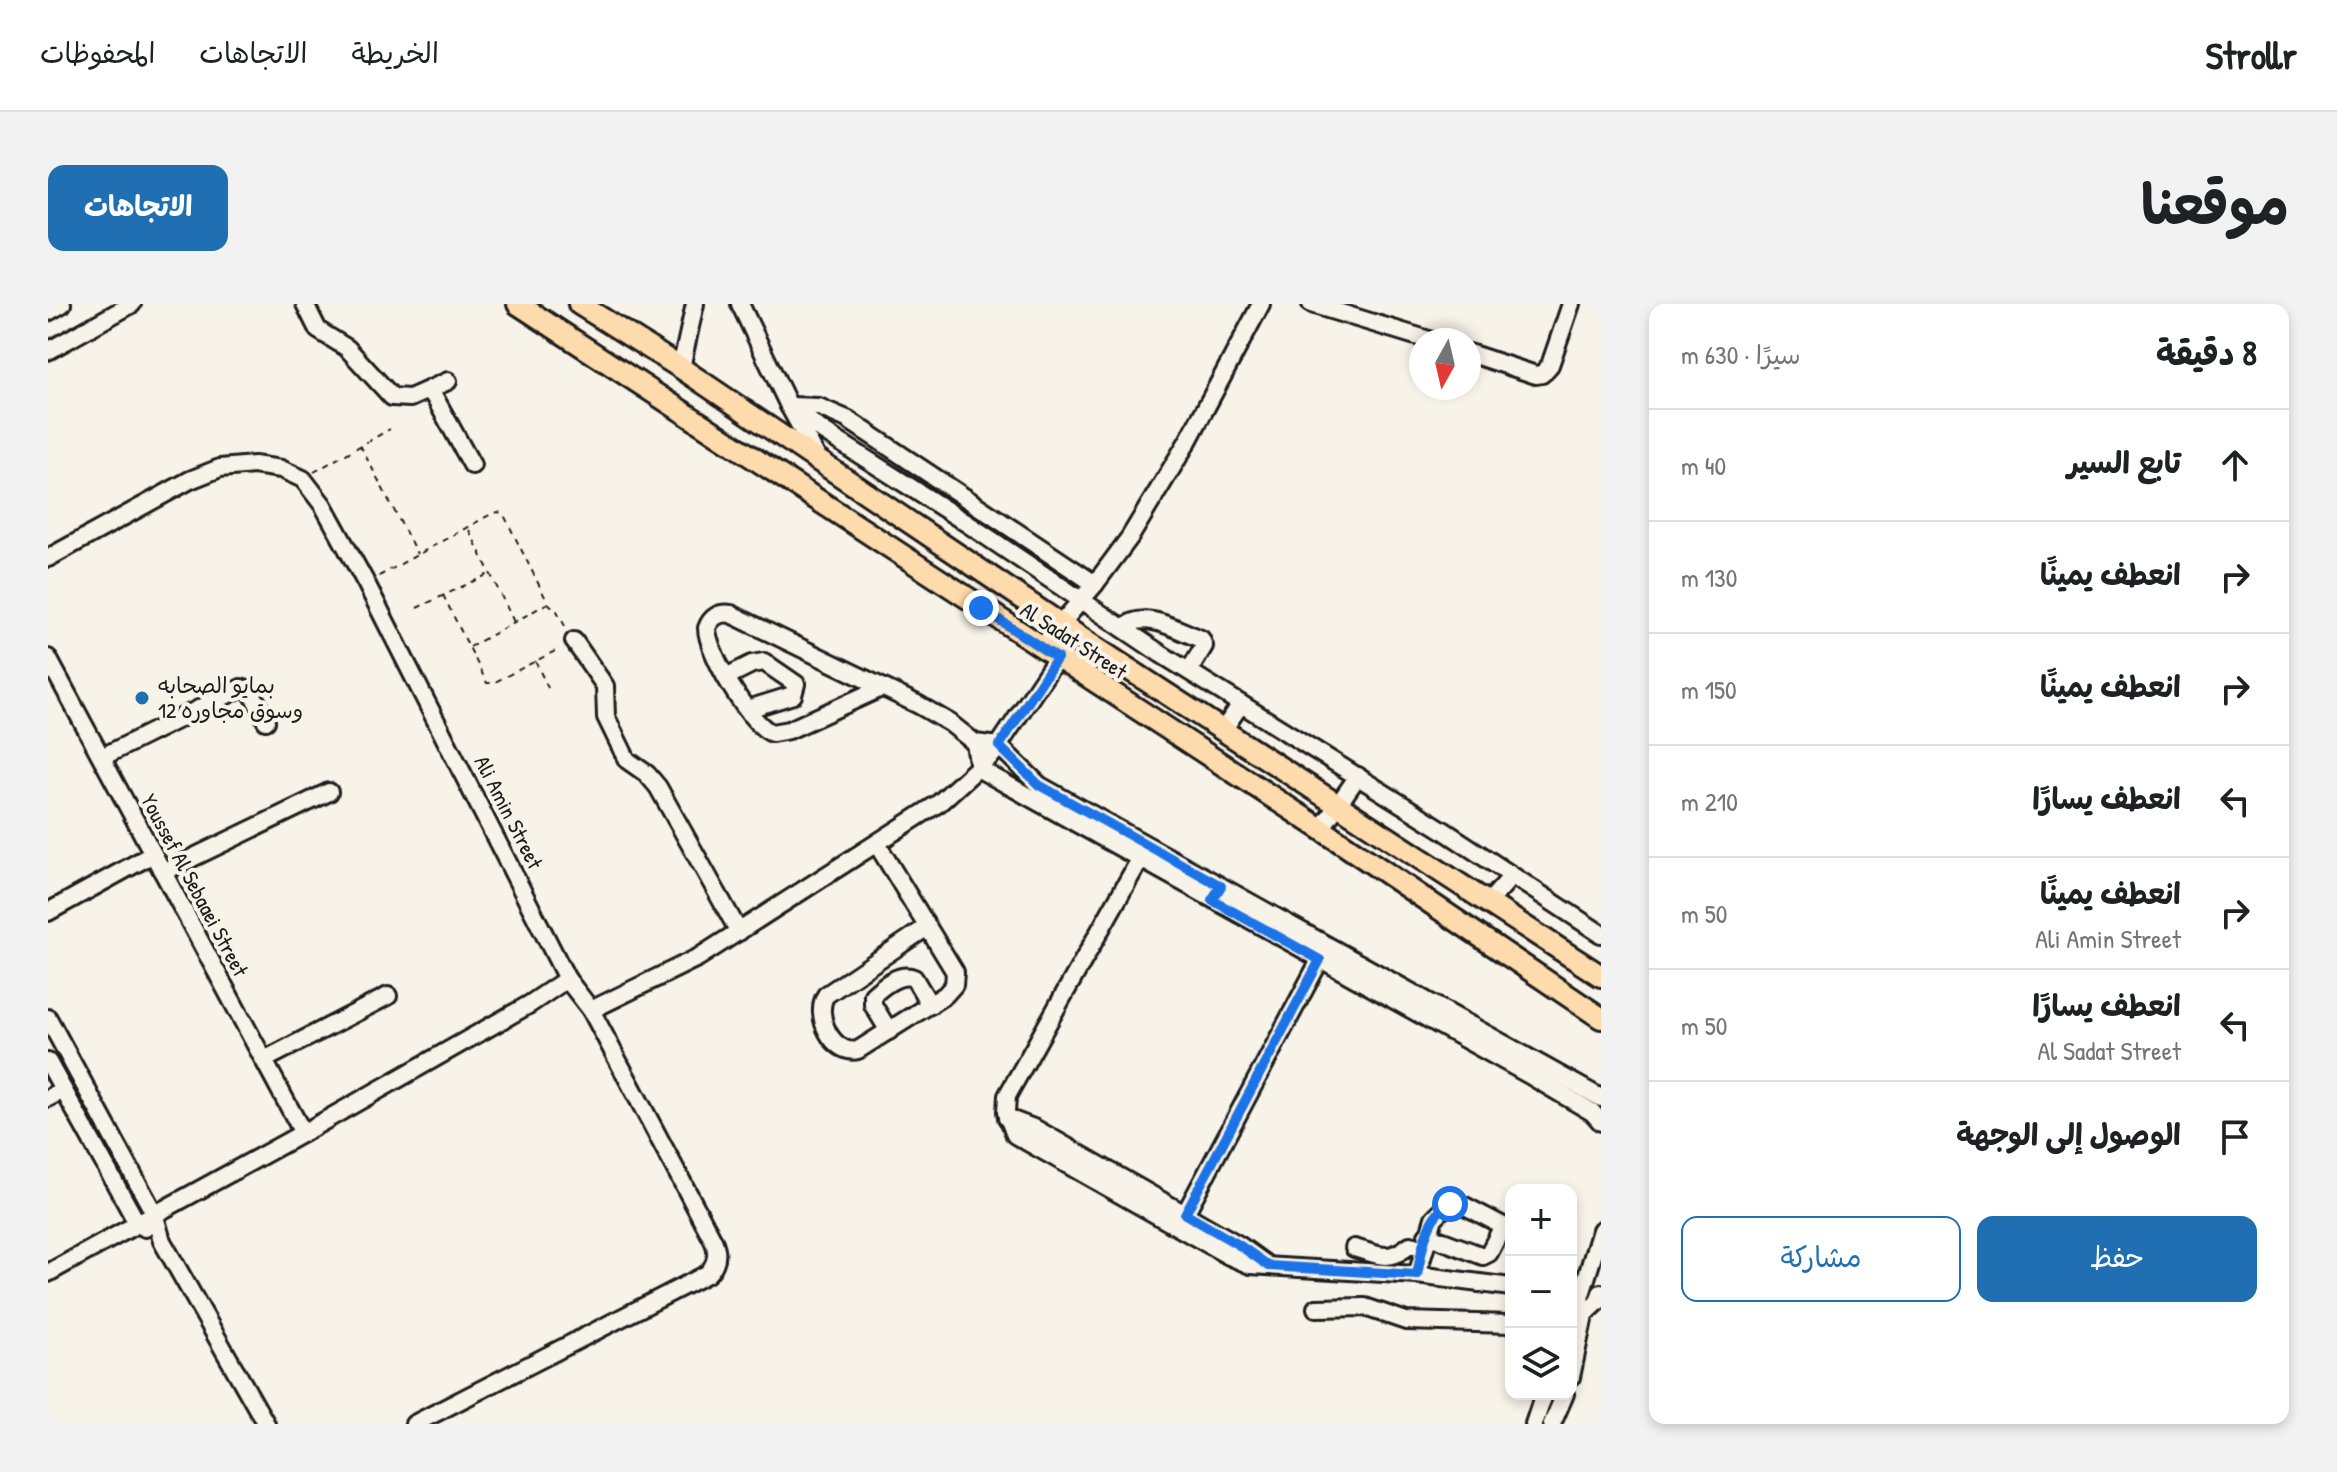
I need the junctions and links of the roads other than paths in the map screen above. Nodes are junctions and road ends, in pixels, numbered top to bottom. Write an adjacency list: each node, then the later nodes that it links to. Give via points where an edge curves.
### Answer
1 (62, 304): 11 (street)
2 (132, 304): 13 (street)
3 (305, 304): 17 (street, via 318,330 347,348 392,397 410,398)
4 (518, 304): 28 (main road, Al Sadat Street)
5 (579, 304): 15 (main road, Al Sadat Street)
6 (695, 304): 15 (street)
7 (740, 304): 18 (street)
8 (1261, 304): 22 (street, via 1188,441)
9 (1311, 304): 12 (street)
10 (1571, 304): 14 (street, via 1542,374)
11 (48, 312)
12 (1409, 334)
13 (48, 351)
14 (1481, 357)
15 (681, 368): 19 (main road, Al Sadat Street)
16 (448, 381): 17 (street)
17 (430, 389): 20 (street)
18 (789, 406): 19 (street); 22 (street, via 819,407 847,419); 23 (street)
19 (820, 464): 24 (main road, Al Sadat Street)
20 (472, 465)
21 (48, 558): 59 (street, Ali Amin Street, via 220,468 254,465 303,479 366,583)
22 (1095, 584): 23 (street)
23 (1082, 600): 24 (street); 25 (street)
24 (1060, 624): 27 (main road, Al Sadat Street); 28 (street)
25 (1123, 628): 30 (street); 30 (street, via 1143,619 1201,639 1204,646)
26 (574, 641): 55 (street, via 605,686 606,717 627,760 658,787)
27 (1103, 652): 32 (main road); 37 (main road, Al Sadat Street)
28 (1049, 653): 32 (main road, Al Sadat Street); 39 (street)
29 (48, 658): 40 (street, Youssef Al Sebaaei Street)
30 (1189, 671): 34 (street)
31 (726, 677): 33 (street, via 707,635 713,618 725,613); 35 (street); 35 (street, via 764,662 796,684 793,695)
32 (1087, 677): 45 (main road, Al Sadat Street)
33 (881, 688): 35 (street, via 781,733 764,731); 38 (street, via 929,711)
34 (1241, 704): 37 (street); 42 (street)
35 (748, 709)
36 (266, 721): 40 (street, via 251,691 241,688)
37 (1223, 730): 44 (main road, Al Sadat Street)
38 (975, 743): 39 (street); 41 (street)
39 (999, 746): 41 (street); 51 (street, via 1039,785)
40 (102, 757): 47 (street, Youssef Al Sebaaei Street)
41 (979, 769): 46 (street); 48 (street)
42 (1358, 776): 44 (street); 50 (street)
43 (329, 792): 49 (street)
44 (1338, 805): 45 (street); 52 (main road, Al Sadat Street)
45 (1321, 829): 65 (main road, Al Sadat Street)
46 (877, 844): 54 (street); 55 (street)
47 (153, 854): 49 (street, Youssef Al Sebaaei Street); 53 (street)
48 (1139, 861): 51 (street); 71 (street, via 1007,1096)
49 (163, 872): 67 (street, Youssef Al Sebaaei Street)
50 (1511, 877): 52 (street); 56 (street)
51 (1217, 893): 57 (street); 61 (street)
52 (1488, 903): 58 (main road, Al Sadat Street)
53 (48, 912)
54 (927, 927): 62 (street, via 955,972 950,991); 66 (street, via 826,995 820,1006 821,1018 843,1050 858,1050)
55 (739, 932): 63 (street)
56 (1601, 934)
57 (1320, 960): 61 (street); 75 (street)
58 (1601, 976)
59 (567, 979): 63 (street, Ali Amin Street); 73 (street)
60 (388, 996): 67 (street)
61 (1407, 998): 70 (street); 72 (street)
62 (930, 1005): 66 (street); 66 (street, via 910,976 877,991 873,1005)
63 (591, 1010): 95 (street, Ali Amin Street, via 713,1240 716,1262 707,1274)
64 (48, 1018): 74 (street)
65 (1601, 1018)
66 (889, 1031)
67 (264, 1060): 73 (street, Youssef Al Sebaaei Street)
68 (48, 1062): 69 (street)
69 (55, 1094): 76 (street)
70 (1601, 1098)
71 (1007, 1118): 75 (street, via 1030,1125); 83 (street, via 1025,1143 1229,1256)
72 (1601, 1122)
73 (303, 1133): 74 (street)
74 (154, 1213): 76 (street); 80 (street)
75 (1185, 1214): 83 (street)
76 (137, 1223): 80 (street); 84 (street)
77 (1505, 1227): 81 (street, via 1450,1204 1435,1215)
78 (1601, 1230): 88 (street)
79 (1505, 1231): 81 (street, via 1483,1256)
80 (162, 1241): 94 (street)
81 (1425, 1241): 82 (street, via 1392,1257); 85 (street)
82 (1354, 1248)
83 (1269, 1266): 85 (street)
84 (48, 1273)
85 (1417, 1275): 86 (street)
86 (1505, 1286)
87 (1600, 1298): 88 (street)
88 (1579, 1304): 91 (street)
89 (1316, 1308): 90 (street, via 1365,1307 1406,1321)
90 (1505, 1324)
91 (1576, 1328)
92 (1542, 1400): 96 (street)
93 (1562, 1400): 97 (street)
94 (266, 1424)
95 (414, 1424)
96 (1534, 1424)
97 (1552, 1424)

